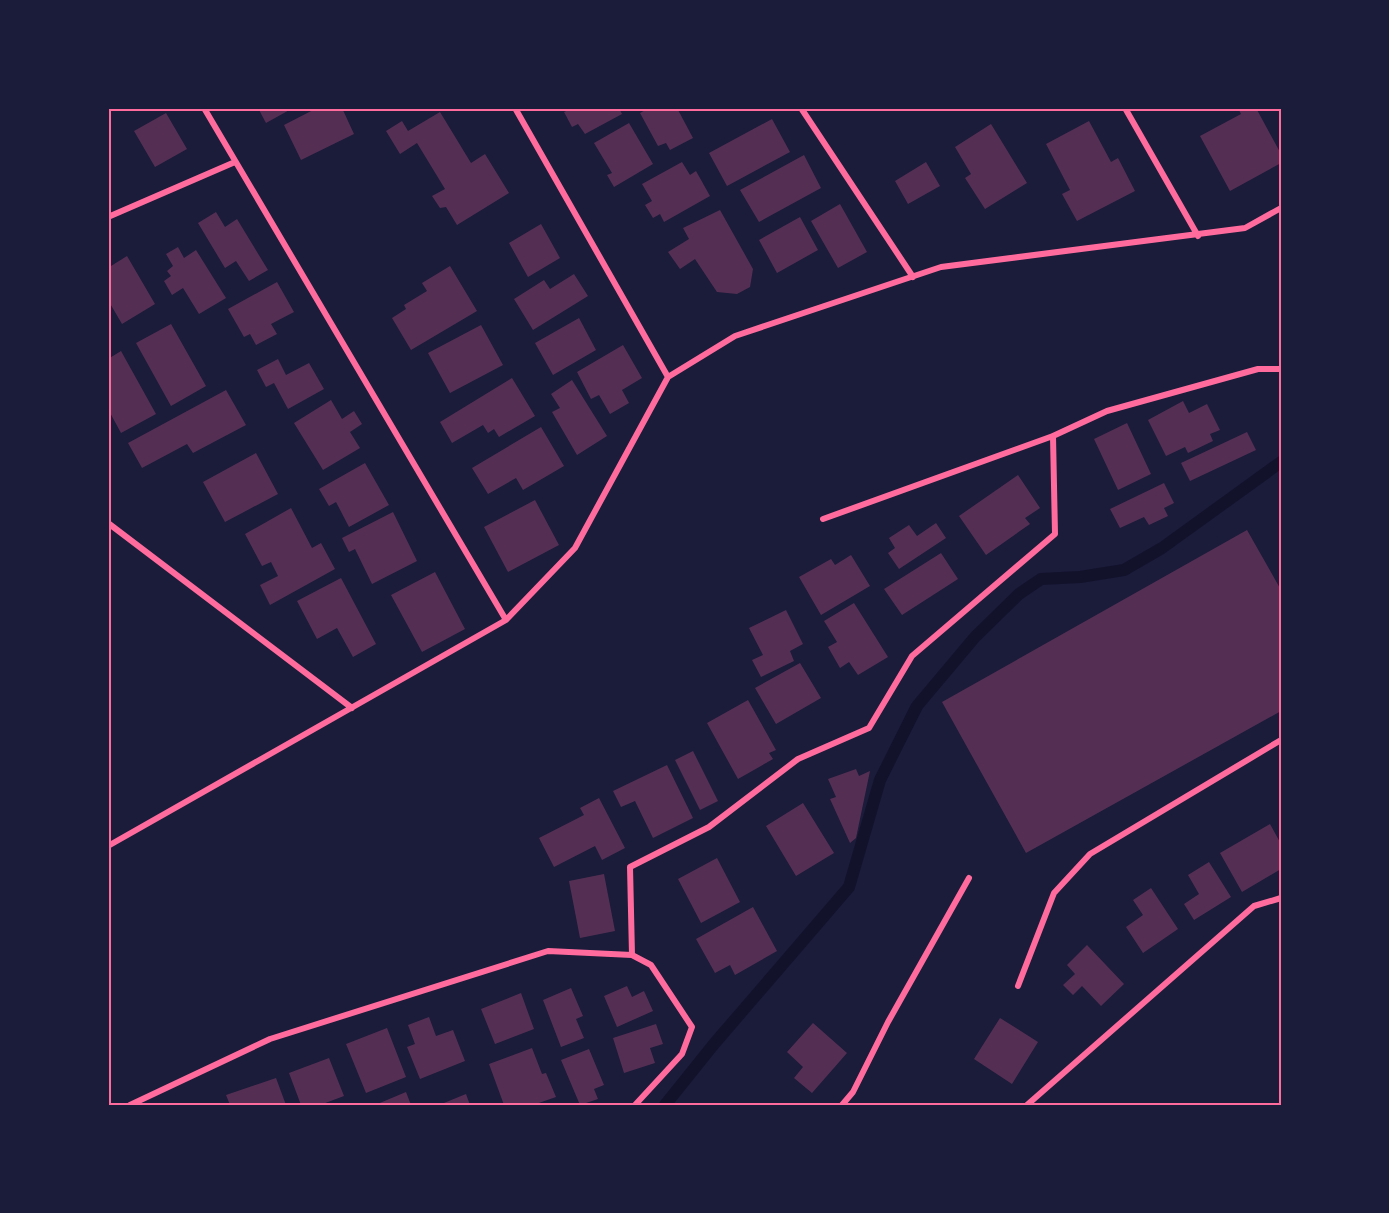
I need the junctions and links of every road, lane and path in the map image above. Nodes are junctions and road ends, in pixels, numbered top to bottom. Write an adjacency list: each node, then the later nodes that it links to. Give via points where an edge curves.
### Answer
1 (204, 108): 5 (street)
2 (515, 108): 11 (street)
3 (801, 108): 9 (street)
4 (1125, 108): 8 (street)
5 (235, 162): 7 (street); 15 (street)
6 (1281, 208): 8 (street, via 1245,228)
7 (108, 217)
8 (1198, 236): 9 (street, via 941,267)
9 (913, 277): 11 (street, via 735,336)
10 (1281, 369): 12 (street, via 1258,369 1107,411)
11 (668, 377): 15 (street, via 575,548)
12 (1053, 436): 13 (street); 21 (street, via 1055,534 912,656 869,728 798,759 708,827 630,867)
13 (823, 519)
14 (108, 523): 16 (street)
15 (506, 620): 16 (street)
16 (352, 708): 18 (street)
17 (1281, 740): 22 (street, via 1090,854 1054,893)
18 (108, 846)
19 (969, 878): 25 (street, via 853,1092)
20 (1281, 898): 26 (street, via 1254,906)
21 (632, 955): 23 (street, via 548,951 270,1039); 24 (street, via 651,965 692,1027 682,1054)
22 (1018, 986)
23 (130, 1105)
24 (635, 1105)
25 (842, 1105)
26 (1027, 1105)

